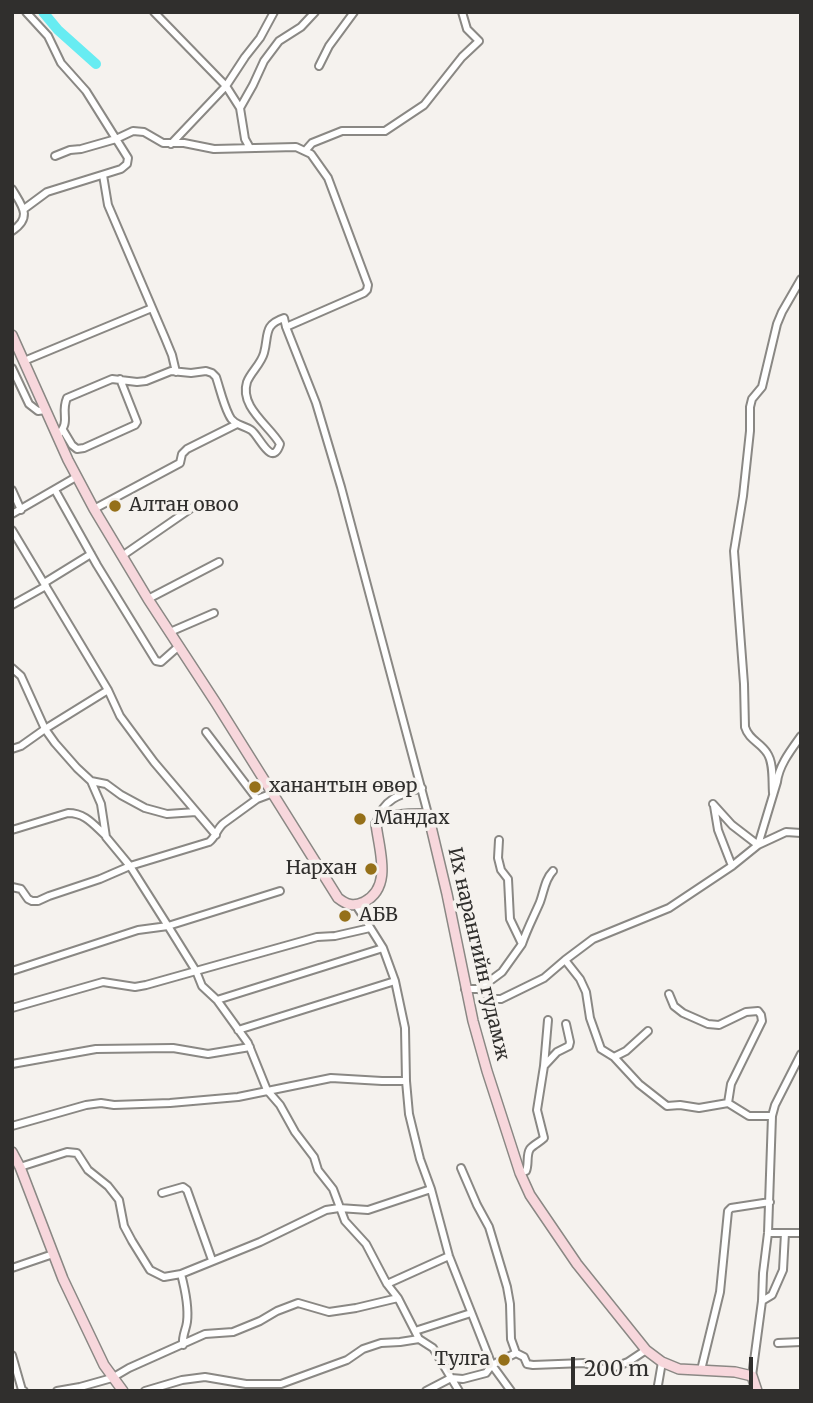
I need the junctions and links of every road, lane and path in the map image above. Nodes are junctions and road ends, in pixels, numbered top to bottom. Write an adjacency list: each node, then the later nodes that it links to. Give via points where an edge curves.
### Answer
1 (26, 12): 10 (street, via 48,36 61,63 86,91)
2 (154, 12): 8 (street)
3 (274, 12): 8 (street)
4 (315, 12): 9 (street, via 279,41)
5 (464, 12): 13 (street, via 467,29 479,41 424,105 385,131 342,131 312,143)
6 (355, 13): 7 (street)
7 (319, 66)
8 (226, 86): 9 (street); 11 (street)
9 (240, 107): 12 (street)
10 (116, 139): 11 (street, via 133,131); 14 (street); 15 (street, via 127,164)
11 (171, 144): 12 (street)
12 (250, 148): 13 (street, via 296,147)
13 (305, 151): 21 (street, via 328,178 368,285 364,293)
14 (55, 156)
15 (103, 175): 17 (street, via 47,192); 20 (street, via 108,205)
16 (12, 188): 17 (street)
17 (23, 209): 18 (street, via 25,220)
18 (12, 231)
19 (801, 279): 56 (street, via 777,324 762,387 750,407 734,551 745,727 768,753)
20 (152, 308): 23 (street); 25 (street)
21 (286, 327): 28 (street, via 284,318 270,326 262,359 247,382 248,401 277,440 278,450 266,451 259,436); 54 (street, via 316,402)
22 (12, 335): 23 (main road)
23 (24, 361): 27 (main road)
24 (12, 368): 27 (street, via 29,404 38,411)
25 (176, 372): 26 (street, via 137,382); 28 (street, via 212,373 229,417)
26 (120, 379): 29 (street, via 67,398); 29 (street, via 135,425 77,449)
27 (46, 410): 29 (main road)
28 (237, 424): 34 (street, via 187,449 180,463)
29 (60, 433): 30 (main road)
30 (76, 477): 32 (street); 34 (main road)
31 (12, 490): 35 (street)
32 (55, 490): 35 (street); 38 (street)
33 (193, 507): 39 (street)
34 (94, 509): 39 (main road)
35 (21, 510): 36 (street)
36 (12, 514)
37 (12, 530): 41 (street)
38 (91, 554): 41 (street); 46 (street, via 156,661 161,662)
39 (122, 556): 42 (main road)
40 (219, 562): 42 (street)
41 (45, 585): 43 (street); 48 (street)
42 (148, 599): 45 (main road)
43 (12, 605)
44 (214, 613): 45 (street)
45 (170, 632): 46 (main road)
46 (179, 646): 55 (main road)
47 (12, 668): 49 (street, via 21,676)
48 (108, 690): 49 (street); 58 (street, via 120,716)
49 (45, 729): 52 (street); 53 (street)
50 (206, 732): 57 (street)
51 (801, 736): 56 (street, via 784,762)
52 (12, 749)
53 (91, 781): 58 (street, via 106,784 145,808 167,814); 64 (street, via 101,804)
54 (422, 788): 59 (street); 60 (street, via 396,797 378,814)
55 (273, 793): 57 (street); 72 (main road, via 338,898)
56 (773, 793): 66 (street)
57 (257, 799): 63 (street, via 219,827)
58 (196, 812): 63 (street)
59 (428, 814): 60 (main road, via 400,815); 81 (main road, Их нарангийн гудамж)
60 (376, 824): 72 (main road, via 381,881 374,895)
61 (12, 830): 64 (street, via 77,813)
62 (801, 834): 66 (street, via 786,832)
63 (216, 835): 67 (street, via 209,842)
64 (106, 836): 67 (street)
65 (499, 840): 75 (street, via 498,858 508,879 510,919)
66 (758, 845): 68 (street); 68 (street, via 713,804)
67 (130, 866): 70 (street, via 37,901); 73 (street)
68 (732, 866): 77 (street, via 669,908 593,939)
69 (553, 870): 75 (street)
70 (12, 887)
71 (280, 891): 73 (street)
72 (356, 905): 74 (street)
73 (168, 926): 78 (street, via 138,930); 79 (street)
74 (370, 928): 76 (street); 79 (street, via 317,937)
75 (522, 944): 82 (street, via 502,972)
76 (383, 948): 80 (street); 84 (street)
77 (565, 960): 82 (street, via 544,978 501,999); 92 (street, via 586,992 601,1049)
78 (12, 971)
79 (196, 971): 84 (street, via 202,986); 85 (street, via 135,987 103,982)
80 (396, 981): 88 (street); 95 (street, via 405,1028)
81 (465, 989): 82 (street); 103 (main road, Их нарангийн гудамж)
82 (479, 989)
83 (669, 994): 97 (street, via 683,1013 708,1024 719,1026 746,1012 758,1011 761,1016 731,1084)
84 (217, 1000): 88 (street)
85 (12, 1009)
86 (548, 1020): 94 (street)
87 (566, 1024): 94 (street, via 569,1046)
88 (238, 1030): 90 (street)
89 (648, 1031): 92 (street)
90 (250, 1046): 93 (street, via 208,1054 173,1048 96,1049); 96 (street)
91 (801, 1054): 98 (street)
92 (614, 1057): 97 (street, via 667,1106 699,1108)
93 (12, 1064)
94 (544, 1066): 103 (street, via 537,1110 544,1138 531,1147 526,1171)
95 (406, 1081): 96 (street, via 331,1078); 104 (street, via 409,1114)
96 (267, 1090): 99 (street, via 183,1102 86,1105); 107 (street, via 314,1157)
97 (728, 1103): 98 (street, via 749,1116)
98 (772, 1116): 106 (street)
99 (12, 1126)
100 (12, 1152): 101 (main road)
101 (20, 1167): 111 (main road); 115 (street, via 66,1152 77,1153 119,1200 124,1226 150,1270 164,1277)
102 (461, 1168): 126 (street, via 489,1227 507,1287)
103 (520, 1173): 125 (main road, Их нарангийн гудамж, via 561,1243)
104 (431, 1189): 107 (street, via 368,1210); 112 (street)
105 (162, 1193): 113 (street, via 187,1190)
106 (769, 1202): 108 (street); 130 (street, via 728,1211 720,1292)
107 (339, 1208): 113 (street); 116 (street)
108 (768, 1233): 109 (street); 118 (street)
109 (785, 1233): 110 (street); 118 (street, via 781,1277 772,1295)
110 (801, 1233)
111 (53, 1254): 114 (street); 132 (main road)
112 (449, 1256): 116 (street); 119 (street)
113 (212, 1261): 115 (street)
114 (12, 1268)
115 (181, 1274): 124 (street, via 187,1322)
116 (387, 1283): 117 (street)
117 (398, 1298): 120 (street); 124 (street, via 329,1312 298,1303 233,1332 205,1334)
118 (762, 1301): 131 (street)
119 (471, 1313): 120 (street); 129 (street)
120 (415, 1331): 121 (street)
121 (419, 1339): 133 (street, via 433,1348); 137 (street, via 381,1343 281,1384 205,1377)
122 (801, 1342): 123 (street)
123 (778, 1343)
124 (183, 1345): 132 (street)
125 (646, 1350): 126 (street, via 628,1362 603,1368 584,1363 527,1364); 128 (main road, Их нарангийн гудамж)
126 (516, 1353): 129 (street)
127 (12, 1355): 134 (street)
128 (662, 1362): 130 (main road, Их нарангийн гудамж); 141 (street)
129 (492, 1365): 133 (street, via 486,1373); 140 (street)
130 (701, 1370): 131 (main road, Их нарангийн гудамж)
131 (752, 1376): 142 (main road)
132 (112, 1378): 135 (street); 136 (main road)
133 (451, 1378): 138 (street); 139 (street)
134 (24, 1391)
135 (57, 1391)
136 (123, 1391)
137 (145, 1391)
138 (426, 1391)
139 (459, 1391)
140 (511, 1391)
141 (657, 1391)
142 (757, 1391)

